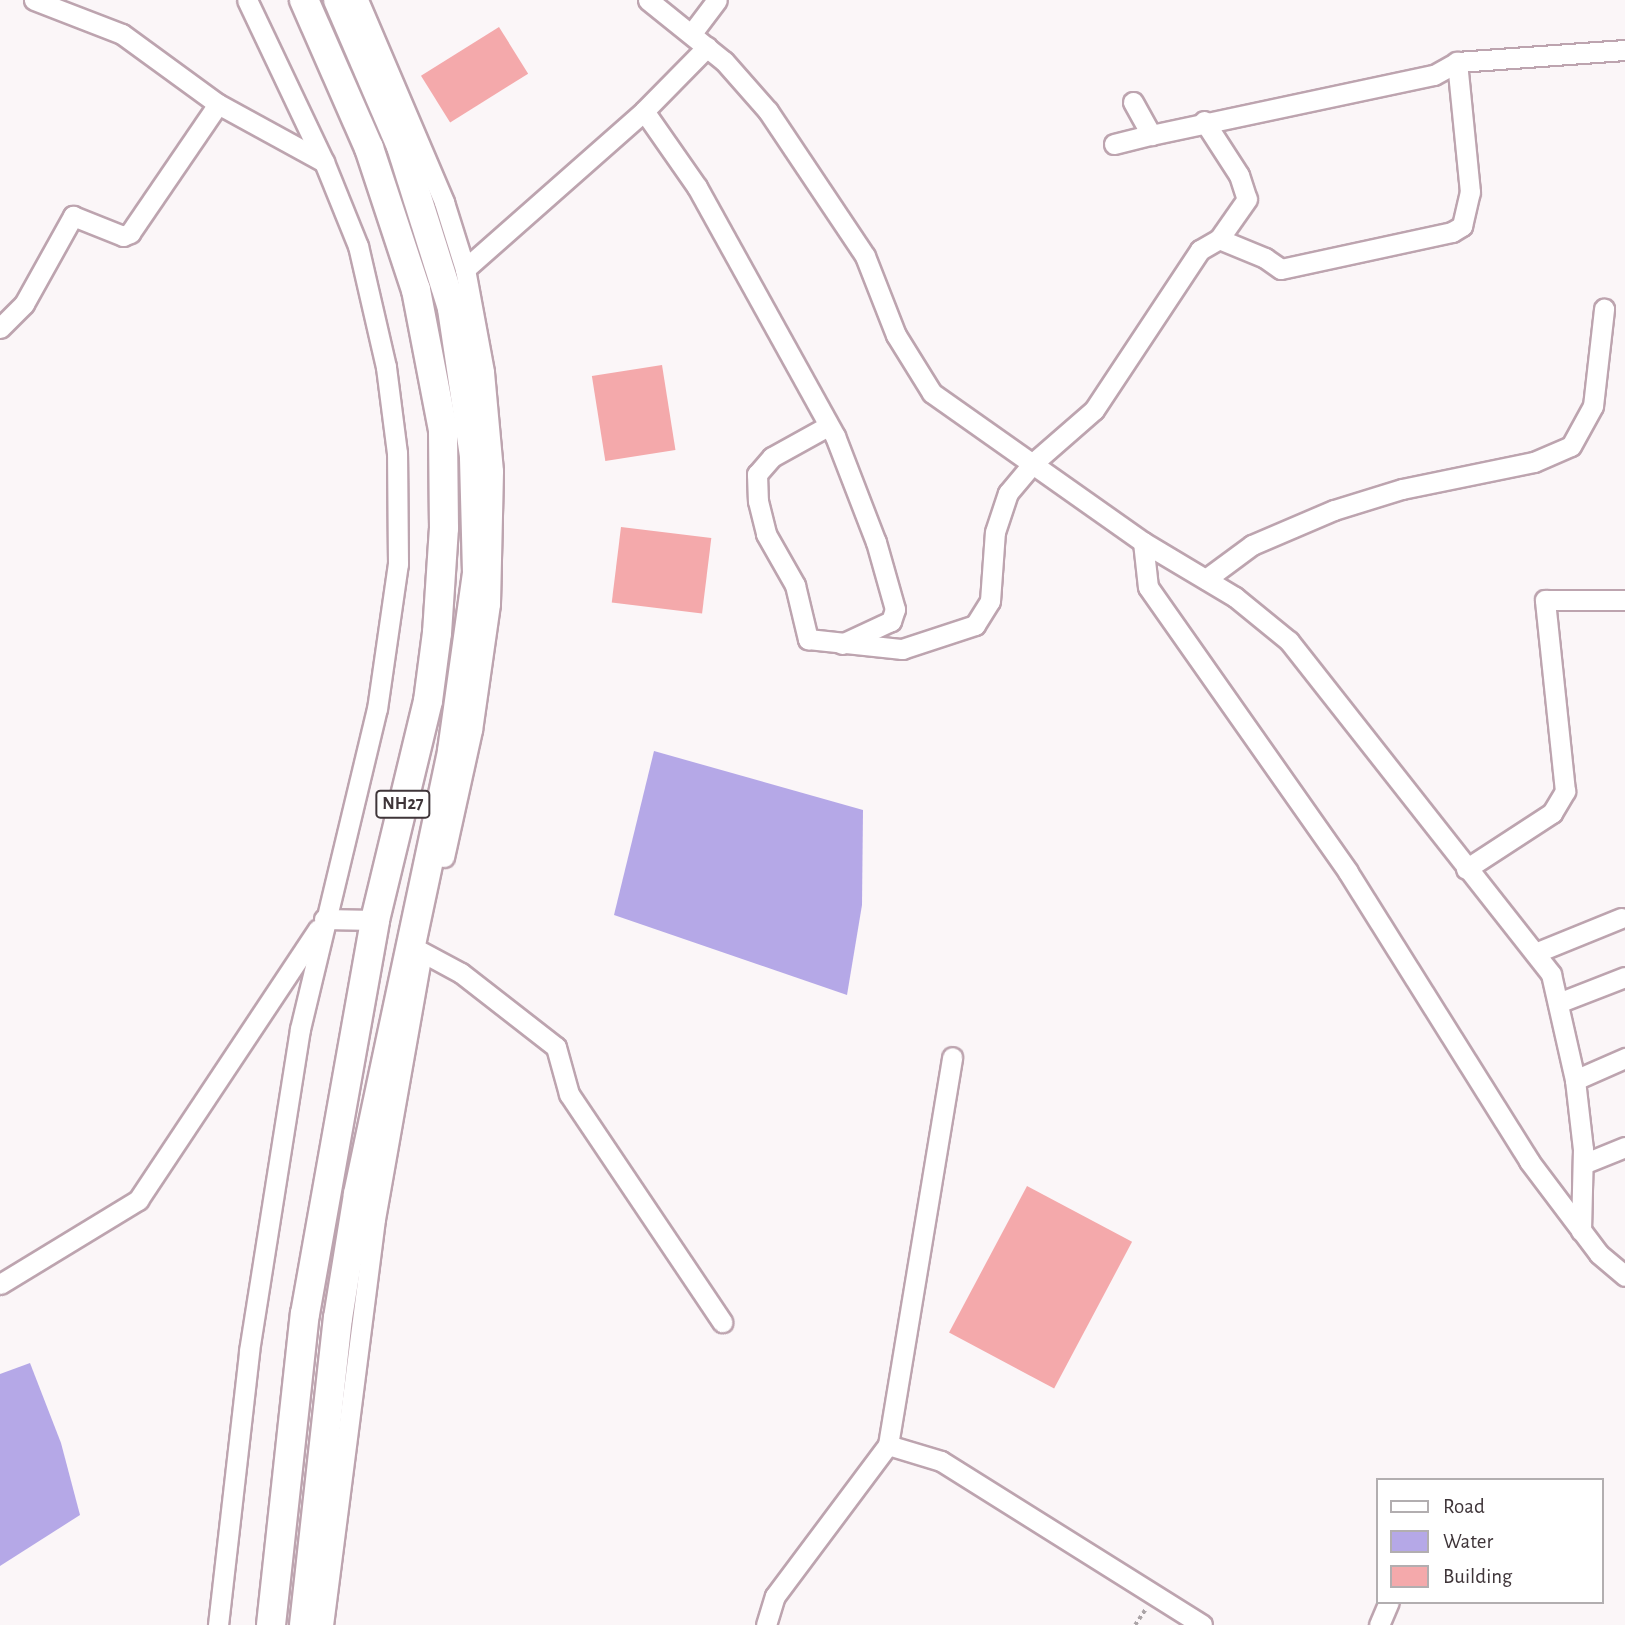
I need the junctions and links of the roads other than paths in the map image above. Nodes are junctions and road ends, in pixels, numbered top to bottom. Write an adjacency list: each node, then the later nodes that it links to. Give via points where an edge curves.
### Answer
1 (34, 0): 13 (street, via 122,34)
2 (247, 0): 18 (street)
3 (304, 0): 32 (highway, NH27, via 397,223 431,355 443,430 438,633 428,701)
4 (338, 0): 50 (highway, NH27, via 401,146 452,307 474,456 477,573 452,751 358,1194 338,1318)
5 (358, 0): 20 (street, via 444,202)
6 (648, 0): 8 (street)
7 (717, 0): 8 (street)
8 (692, 33): 9 (street)
9 (707, 47): 14 (street); 24 (street, via 768,111 865,256 895,335 932,393)
10 (1625, 50): 11 (street)
11 (1457, 62): 15 (street, via 1434,75); 19 (street, via 1470,192 1462,226 1281,269)
12 (1133, 102): 16 (street)
13 (218, 104): 18 (street); 22 (street, via 130,233 123,236 73,216 24,304)
14 (644, 111): 20 (street); 23 (street, via 697,187)
15 (1204, 121): 16 (street); 19 (street, via 1239,175 1247,199)
16 (1151, 135): 17 (street)
17 (1114, 144)
18 (324, 162): 31 (street, via 358,246 386,367 397,453 398,564 377,709)
19 (1219, 239): 24 (street, via 1200,250 1094,410)
20 (465, 269): 33 (street, via 484,372 493,471 490,604 472,730)
21 (1604, 309): 26 (street, via 1593,406 1571,446 1534,462 1402,489 1334,510 1252,545)
22 (0, 328)
23 (828, 425): 28 (street, via 876,542 895,610 891,621); 28 (street, via 772,457 757,474 758,500 766,534 795,585 808,639)
24 (1032, 464): 25 (street); 28 (street, via 1008,494 995,532 990,601 975,625 902,649)
25 (1143, 542): 26 (street); 42 (street, via 1148,587 1348,872 1529,1161)
26 (1206, 579): 29 (street, via 1235,597 1304,658)
27 (1625, 600): 29 (street, via 1545,600 1565,791 1552,813)
28 (841, 645)
29 (1466, 869): 34 (street)
30 (1621, 918): 34 (street)
31 (324, 919): 32 (street); 44 (street, via 138,1200); 48 (street, via 300,1029 249,1351)
32 (374, 920): 49 (highway, NH27, via 305,1314)
33 (422, 952): 45 (street, via 461,973 555,1048 569,1094); 51 (street, via 375,1219)
34 (1535, 953): 36 (street, via 1550,974)
35 (1625, 977): 36 (street)
36 (1558, 1003): 39 (street)
37 (952, 1058): 46 (street)
38 (1625, 1058): 39 (street)
39 (1575, 1080): 41 (street)
40 (1625, 1147): 41 (street)
41 (1583, 1164): 42 (street)
42 (1581, 1231): 43 (street)
43 (1625, 1276)
44 (0, 1284)
45 (722, 1322)
46 (888, 1446): 52 (street, via 775,1596); 53 (street, via 941,1461)
47 (1388, 1604): 54 (street)
48 (218, 1625)
49 (271, 1625)
50 (304, 1625)
51 (323, 1625)
52 (766, 1625)
53 (1202, 1625)
54 (1379, 1625)

